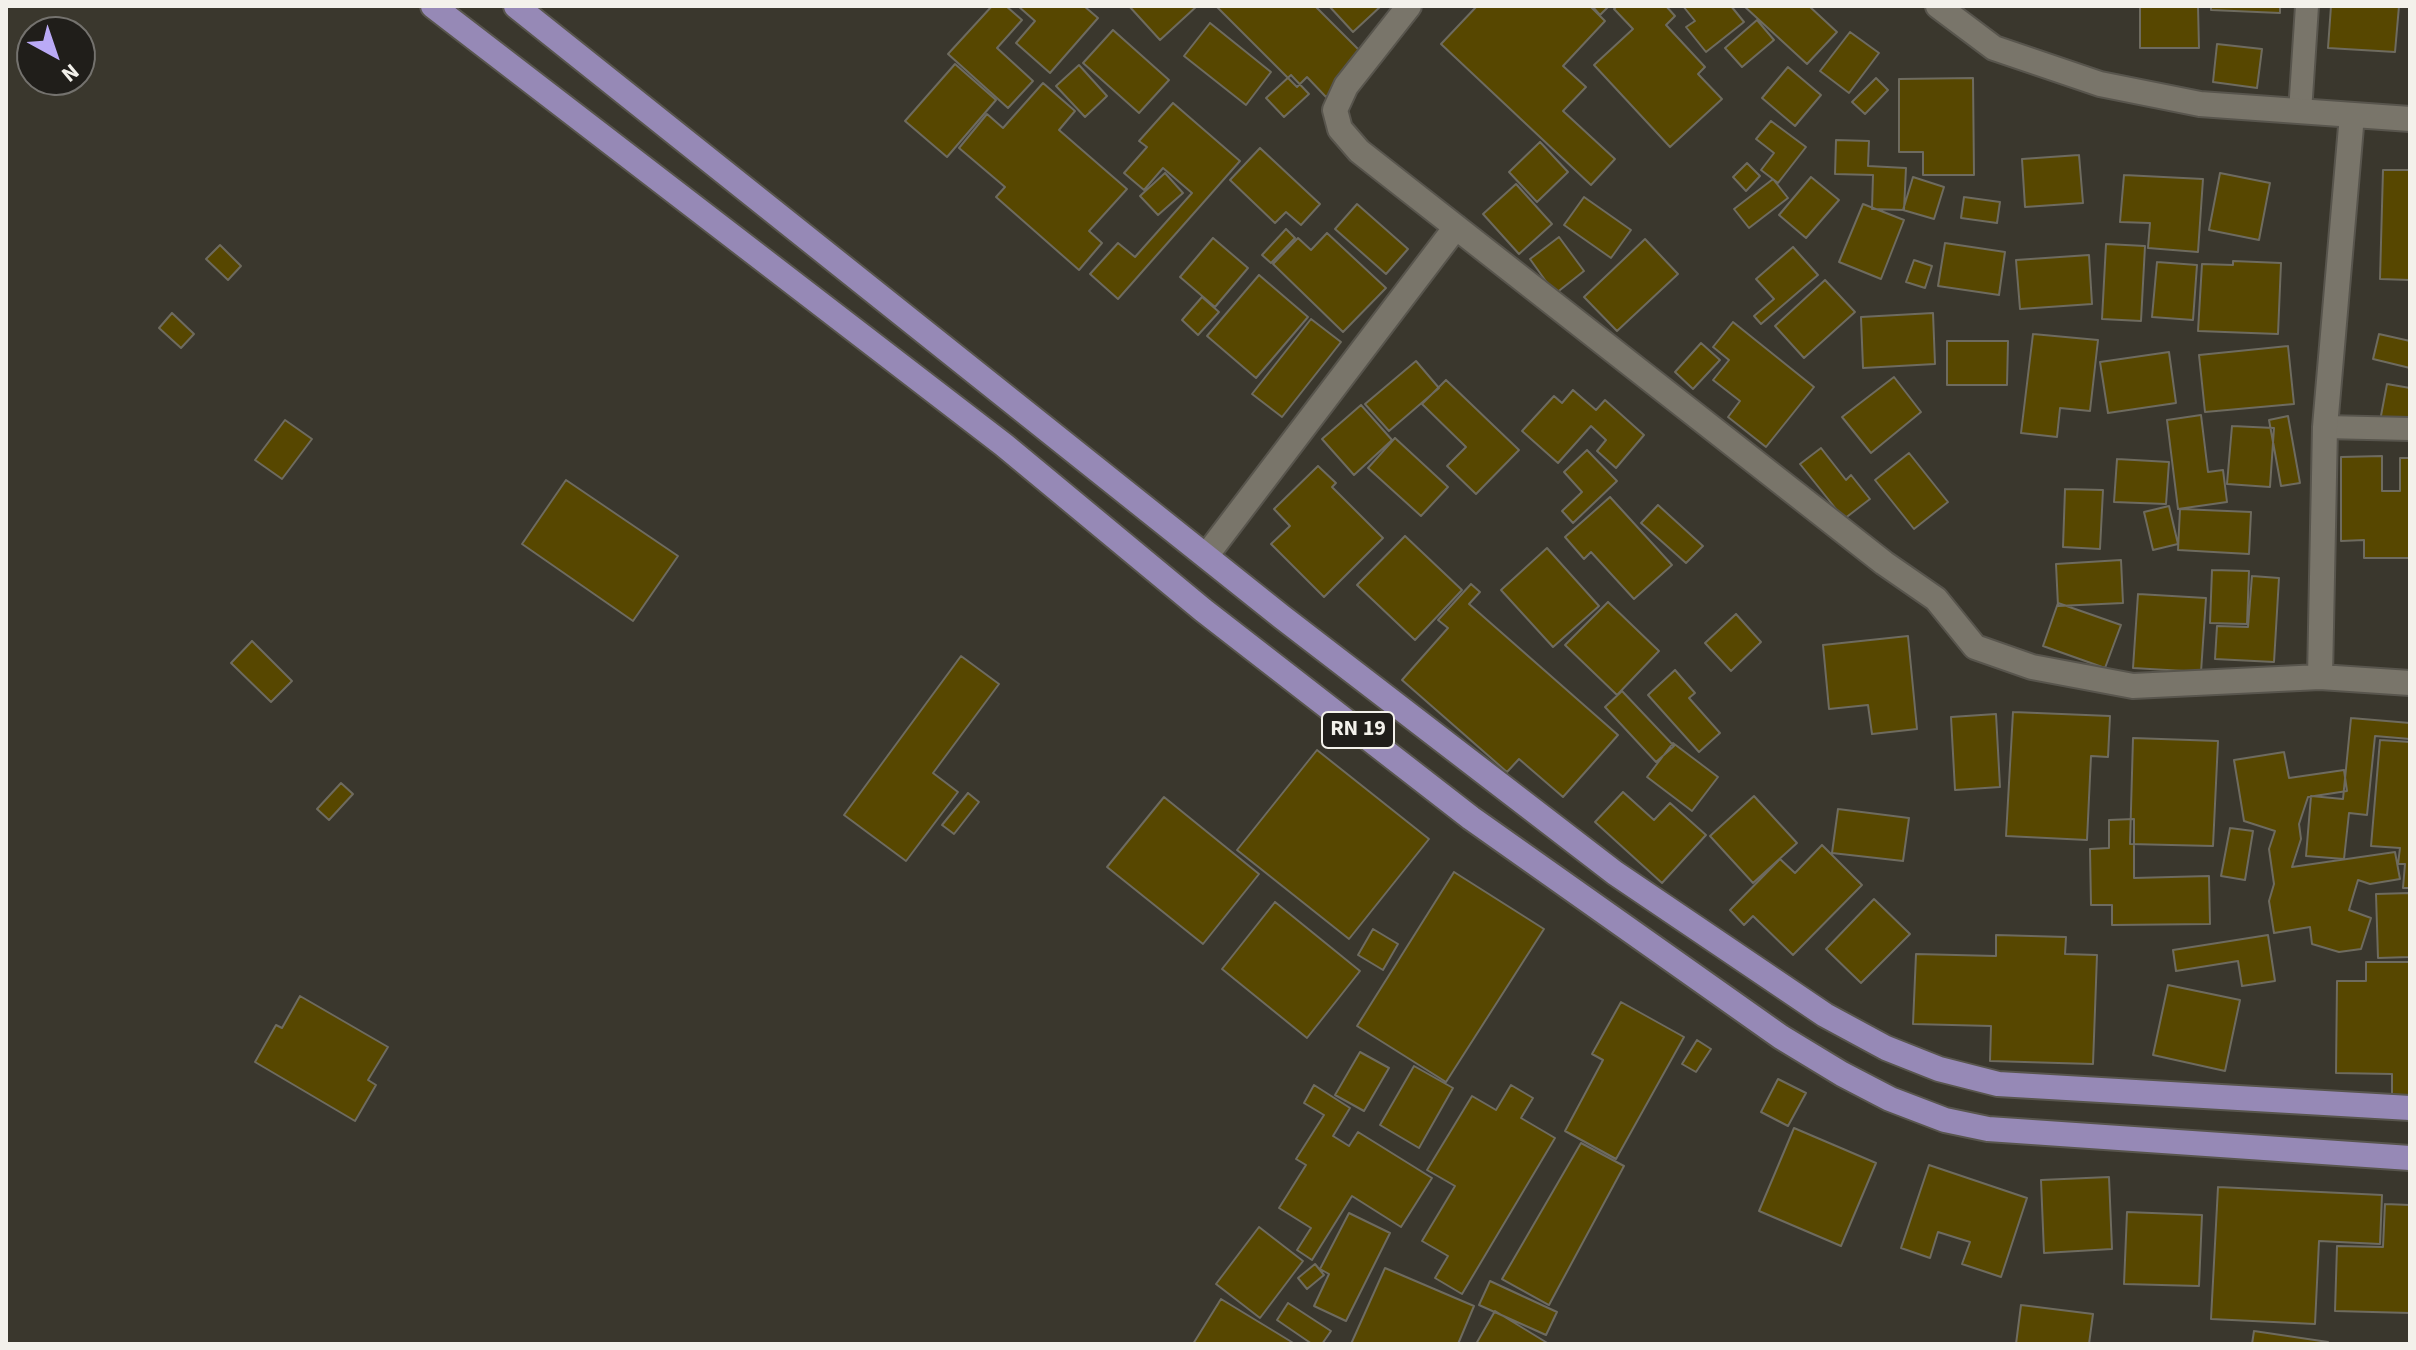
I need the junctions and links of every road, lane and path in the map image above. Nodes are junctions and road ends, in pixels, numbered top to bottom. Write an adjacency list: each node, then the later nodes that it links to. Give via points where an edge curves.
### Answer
1 (433, 6): 14 (main road, RN 19, via 1004,445)
2 (516, 6): 12 (main road, RN 19)
3 (1409, 6): 9 (street, via 1346,86 1335,110 1340,129 1359,151)
4 (1938, 6): 6 (street, via 1994,48 2100,84 2200,104)
5 (2307, 6): 6 (lane)
6 (2300, 112): 7 (street)
7 (2352, 115): 8 (street); 10 (street)
8 (2410, 119)
9 (1456, 227): 13 (street); 17 (street, via 1936,599 1975,647 2032,667 2133,686)
10 (2325, 427): 11 (lane); 17 (street)
11 (2410, 429)
12 (1176, 532): 13 (main road, RN 19); 14 (main road)
13 (1206, 556): 15 (main road, RN 19)
14 (1145, 562): 16 (main road, RN 19)
15 (1233, 578): 16 (main road); 19 (main road, RN 19, via 1615,873 1759,974 1886,1048 1998,1084)
16 (1203, 610): 20 (main road, RN 19, via 1484,827 1781,1037 1890,1099 1988,1129)
17 (2320, 677): 18 (street)
18 (2410, 683)
19 (2410, 1108)
20 (2410, 1158)

